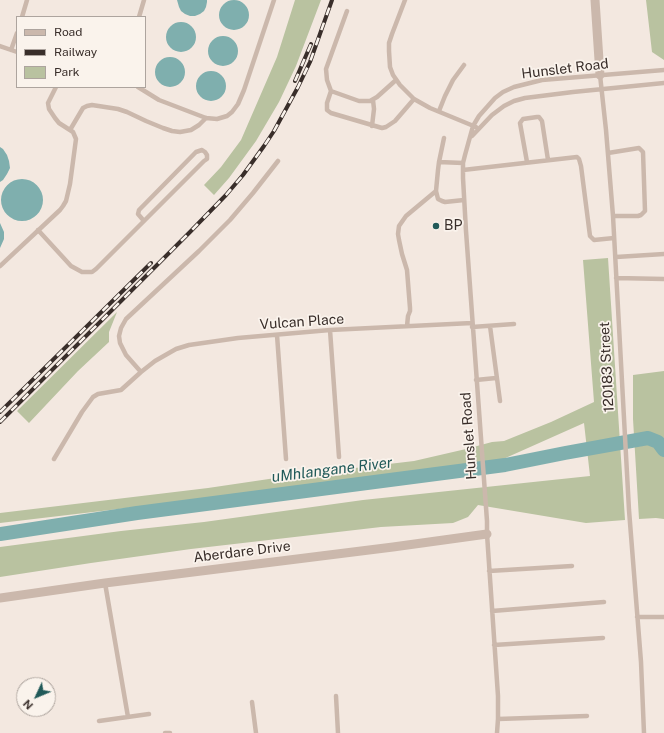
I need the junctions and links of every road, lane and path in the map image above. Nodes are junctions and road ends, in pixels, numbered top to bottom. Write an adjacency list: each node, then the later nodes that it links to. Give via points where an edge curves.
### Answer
1 (27, 0): 7 (lane)
2 (144, 0): 8 (lane)
3 (274, 0): 25 (lane, via 238,104 223,118)
4 (405, 0): 16 (lane, via 388,51 390,67)
5 (595, 0): 15 (street, 120183 Street)
6 (347, 11): 21 (lane, via 326,68)
7 (22, 16)
8 (139, 16)
9 (16, 36): 11 (lane)
10 (0, 46): 11 (lane)
11 (11, 50): 12 (lane)
12 (16, 52)
13 (464, 65): 24 (lane, via 453,80)
14 (664, 70): 15 (lane, Hunslet Road)
15 (600, 75): 20 (lane, 120183 Street); 27 (lane, Hunslet Road, via 542,80 514,87 491,102)
16 (396, 80): 22 (lane); 23 (lane)
17 (664, 83): 20 (lane, Hunslet Road)
18 (56, 88): 29 (lane, via 48,103 49,109 54,118)
19 (140, 88): 25 (lane, via 160,100)
20 (601, 89): 28 (lane, Hunslet Road, via 514,101 492,115); 32 (lane, 120183 Street)
21 (330, 92): 23 (lane, via 367,102); 26 (lane, via 326,108 328,111)
22 (414, 99): 24 (lane); 26 (lane, via 389,126)
23 (373, 100): 26 (lane)
24 (439, 111): 27 (lane)
25 (206, 118): 29 (lane, via 191,130 180,132 163,128 122,110 92,105 83,108)
26 (372, 126)
27 (473, 126): 28 (lane); 31 (lane, Hunslet Road)
28 (480, 128): 31 (lane, Hunslet Road)
29 (70, 130): 43 (lane, via 76,139 66,201)
30 (444, 138): 35 (lane)
31 (470, 138): 37 (lane, Hunslet Road)
32 (608, 153): 41 (lane, 120183 Street); 41 (lane, via 639,148 643,152 644,211 638,216)
33 (548, 160): 36 (lane); 36 (lane, via 542,121 537,117 523,119 520,123); 44 (lane, via 574,157 579,159 590,236 594,240)
34 (278, 161): 56 (lane, via 230,220 126,319 121,328 120,343)
35 (439, 162): 37 (lane); 39 (lane)
36 (527, 162): 38 (lane)
37 (463, 163): 38 (lane, Hunslet Road)
38 (463, 170): 40 (lane, Hunslet Road)
39 (436, 191): 40 (lane, via 438,199 445,202); 52 (lane, via 406,216 399,226 400,245 407,270 410,311)
40 (464, 200): 51 (lane, Hunslet Road)
41 (613, 216): 44 (lane, 120183 Street)
42 (144, 221): 42 (lane, via 138,214 139,210 196,152 205,152 207,159); 43 (lane, via 96,269 87,273 71,266)
43 (38, 230): 47 (lane)
44 (614, 238): 46 (lane, 120183 Street)
45 (664, 254): 46 (lane)
46 (616, 258): 48 (lane, 120183 Street)
47 (0, 266)
48 (616, 278): 49 (lane); 70 (lane, 120183 Street)
49 (664, 278)
50 (514, 324): 53 (lane, Vulcan Place)
51 (472, 325): 52 (lane, Vulcan Place); 53 (lane, Vulcan Place); 58 (lane, Hunslet Road)
52 (407, 326): 54 (lane, Vulcan Place)
53 (490, 326): 57 (lane)
54 (330, 330): 55 (lane, Vulcan Place); 60 (lane)
55 (277, 335): 56 (lane, Vulcan Place, via 189,345 176,349); 62 (lane)
56 (141, 372): 61 (lane, Vulcan Place, via 121,390 93,397)
57 (496, 378): 58 (lane); 59 (lane)
58 (476, 380): 63 (lane, Hunslet Road)
59 (500, 402)
60 (340, 457)
61 (54, 459)
62 (286, 459)
63 (487, 534): 65 (lane, Hunslet Road); 66 (street, Aberdare Drive)
64 (572, 566): 65 (lane)
65 (489, 571): 69 (lane, Hunslet Road)
66 (105, 583): 67 (street, Aberdare Drive); 78 (lane)
67 (0, 598)
68 (604, 602): 69 (lane)
69 (492, 611): 73 (lane, Hunslet Road)
70 (637, 617): 71 (lane); 86 (lane, 120183 Street)
71 (664, 617)
72 (603, 638): 73 (lane)
73 (494, 645): 79 (lane, Hunslet Road)
74 (336, 696): 84 (lane)
75 (252, 702): 83 (lane)
76 (149, 714): 78 (lane)
77 (587, 716): 79 (lane)
78 (128, 717): 80 (lane)
79 (498, 719): 85 (lane, Hunslet Road)
80 (99, 721)
81 (165, 733): 82 (lane)
82 (170, 733)
83 (256, 733)
84 (338, 733)
85 (497, 733)
86 (644, 733)

